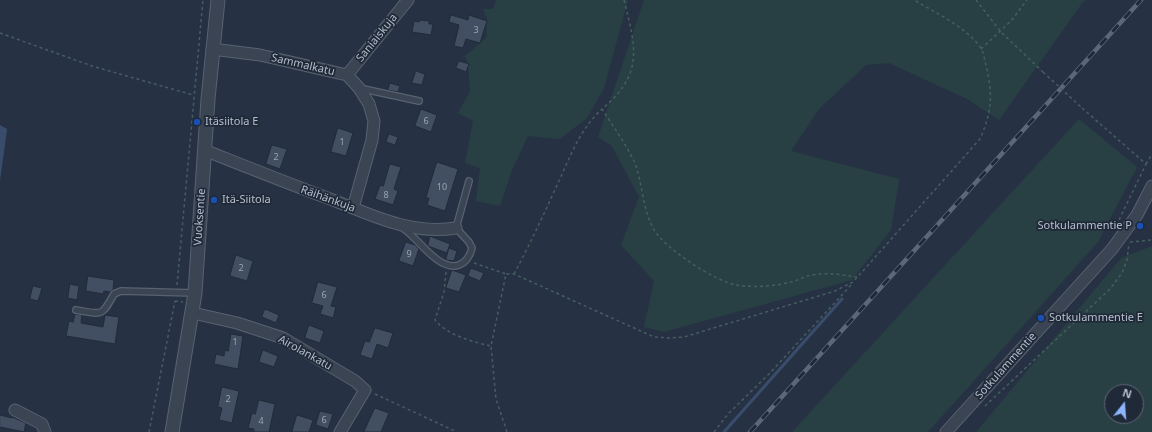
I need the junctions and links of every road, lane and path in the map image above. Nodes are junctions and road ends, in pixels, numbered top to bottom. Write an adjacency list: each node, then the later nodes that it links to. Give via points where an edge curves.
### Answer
1 (203, 0): 14 (path)
2 (218, 0): 10 (street, Vuoksentie)
3 (408, 0): 12 (street, Saniaiskuja)
4 (624, 0): 17 (path, via 632,29 632,68 628,81)
5 (914, 0): 11 (path, via 949,21)
6 (976, 0): 8 (path)
7 (1027, 0): 8 (path)
8 (1001, 32): 11 (path); 20 (path, bridge)
9 (0, 33): 14 (path, via 92,66)
10 (212, 49): 12 (street, Sammalkatu, via 260,55); 15 (street, Vuoksentie)
11 (981, 49): 32 (path, via 991,87 989,118 980,139)
12 (347, 75): 13 (street, Sammalkatu)
13 (359, 88): 16 (lane); 23 (street, Sammalkatu, via 369,104 374,121 372,140)
14 (194, 95): 15 (path); 34 (path)
15 (208, 99): 18 (street, Vuoksentie)
16 (419, 101)
17 (602, 110): 31 (path, via 593,118 577,142); 32 (path, via 633,160 653,229 660,238 696,266 737,285 774,286 825,273)
18 (204, 150): 23 (street, Räihänkuja); 35 (street, Vuoksentie)
19 (1152, 154): 20 (path)
20 (1146, 164): 26 (path)
21 (469, 181): 25 (lane)
22 (1152, 186): 49 (street, Sotkulammentie, via 1137,215 1112,249)
23 (353, 208): 24 (street, Räihänkuja)
24 (400, 226): 25 (street, Räihänkuja, via 429,231); 29 (lane, via 432,256)
25 (456, 228): 28 (lane, via 472,248)
26 (1116, 229)
27 (1152, 240): 40 (path, via 1130,242 1122,273 1110,289)
28 (468, 260): 29 (lane, via 455,266); 30 (path)
29 (447, 266): 38 (path, via 444,292 435,320 450,332)
30 (506, 274): 31 (path); 38 (path)
31 (514, 274): 33 (path, via 619,323 654,337 670,338 684,337 835,291)
32 (858, 277): 33 (path)
33 (853, 282): 48 (path)
34 (176, 292): 35 (lane); 36 (lane, via 121,292 114,294 105,311 100,313); 43 (path)
35 (195, 293): 37 (street, Vuoksentie)
36 (76, 310)
37 (193, 314): 39 (street, Airolankatu, via 237,323 283,338 355,381); 44 (street, Vuoksentie)
38 (491, 346): 47 (path, via 496,399)
39 (365, 390): 45 (street); 46 (path)
40 (984, 407)
41 (15, 410): 42 (street, via 42,424)
42 (45, 432)
43 (149, 432)
44 (172, 432)
45 (340, 432)
46 (457, 432)
47 (507, 432)
48 (714, 432)
49 (946, 432)

